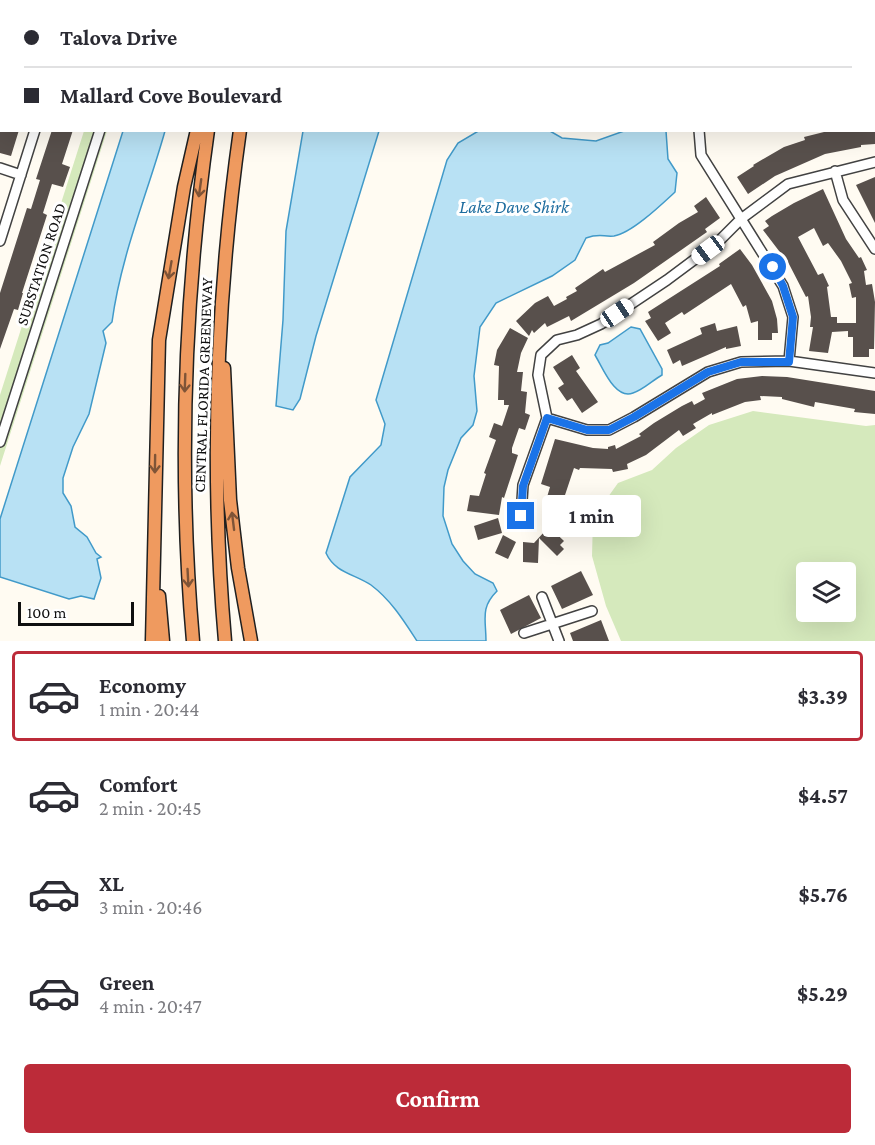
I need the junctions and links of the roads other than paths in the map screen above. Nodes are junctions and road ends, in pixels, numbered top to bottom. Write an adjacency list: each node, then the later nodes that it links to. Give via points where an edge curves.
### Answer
1 (34, 132): 10 (street)
2 (99, 132): 18 (street, SUBSTATION ROAD)
3 (197, 132): 20 (highway, one-way to 20, via 159,340)
4 (208, 132): 27 (highway, CENTRAL FLORIDA GREENEWAY, one-way to 27, via 194,237 185,364 184,492)
5 (240, 132): 11 (highway, CENTRAL FLORIDA GREENEWAY)
6 (699, 132): 12 (street, via 701,155)
7 (875, 162): 9 (street)
8 (0, 168): 10 (street)
9 (836, 171): 12 (street, via 788,184); 14 (street, via 843,200)
10 (21, 175): 13 (street)
11 (231, 198): 28 (highway, CENTRAL FLORIDA GREENEWAY, via 219,323 216,428 217,523); 29 (highway, one-way to 11, via 238,568 227,443 224,366)
12 (741, 219): 15 (street, via 783,286 793,317); 17 (street, via 718,242 667,280 601,324 557,340 541,356 538,375)
13 (0, 241)
14 (875, 249)
15 (789, 362): 16 (street); 17 (street, via 741,362 708,372 609,430 587,430)
16 (875, 373)
17 (547, 418): 19 (street, via 523,486)
18 (0, 442)
19 (521, 516)
20 (154, 544): 25 (highway); 26 (highway)
21 (542, 597): 23 (street)
22 (592, 611): 23 (street)
23 (554, 622): 24 (street); 30 (street)
24 (525, 633)
25 (152, 641)
26 (163, 641)
27 (193, 641)
28 (225, 641)
29 (251, 641)
30 (559, 641)

